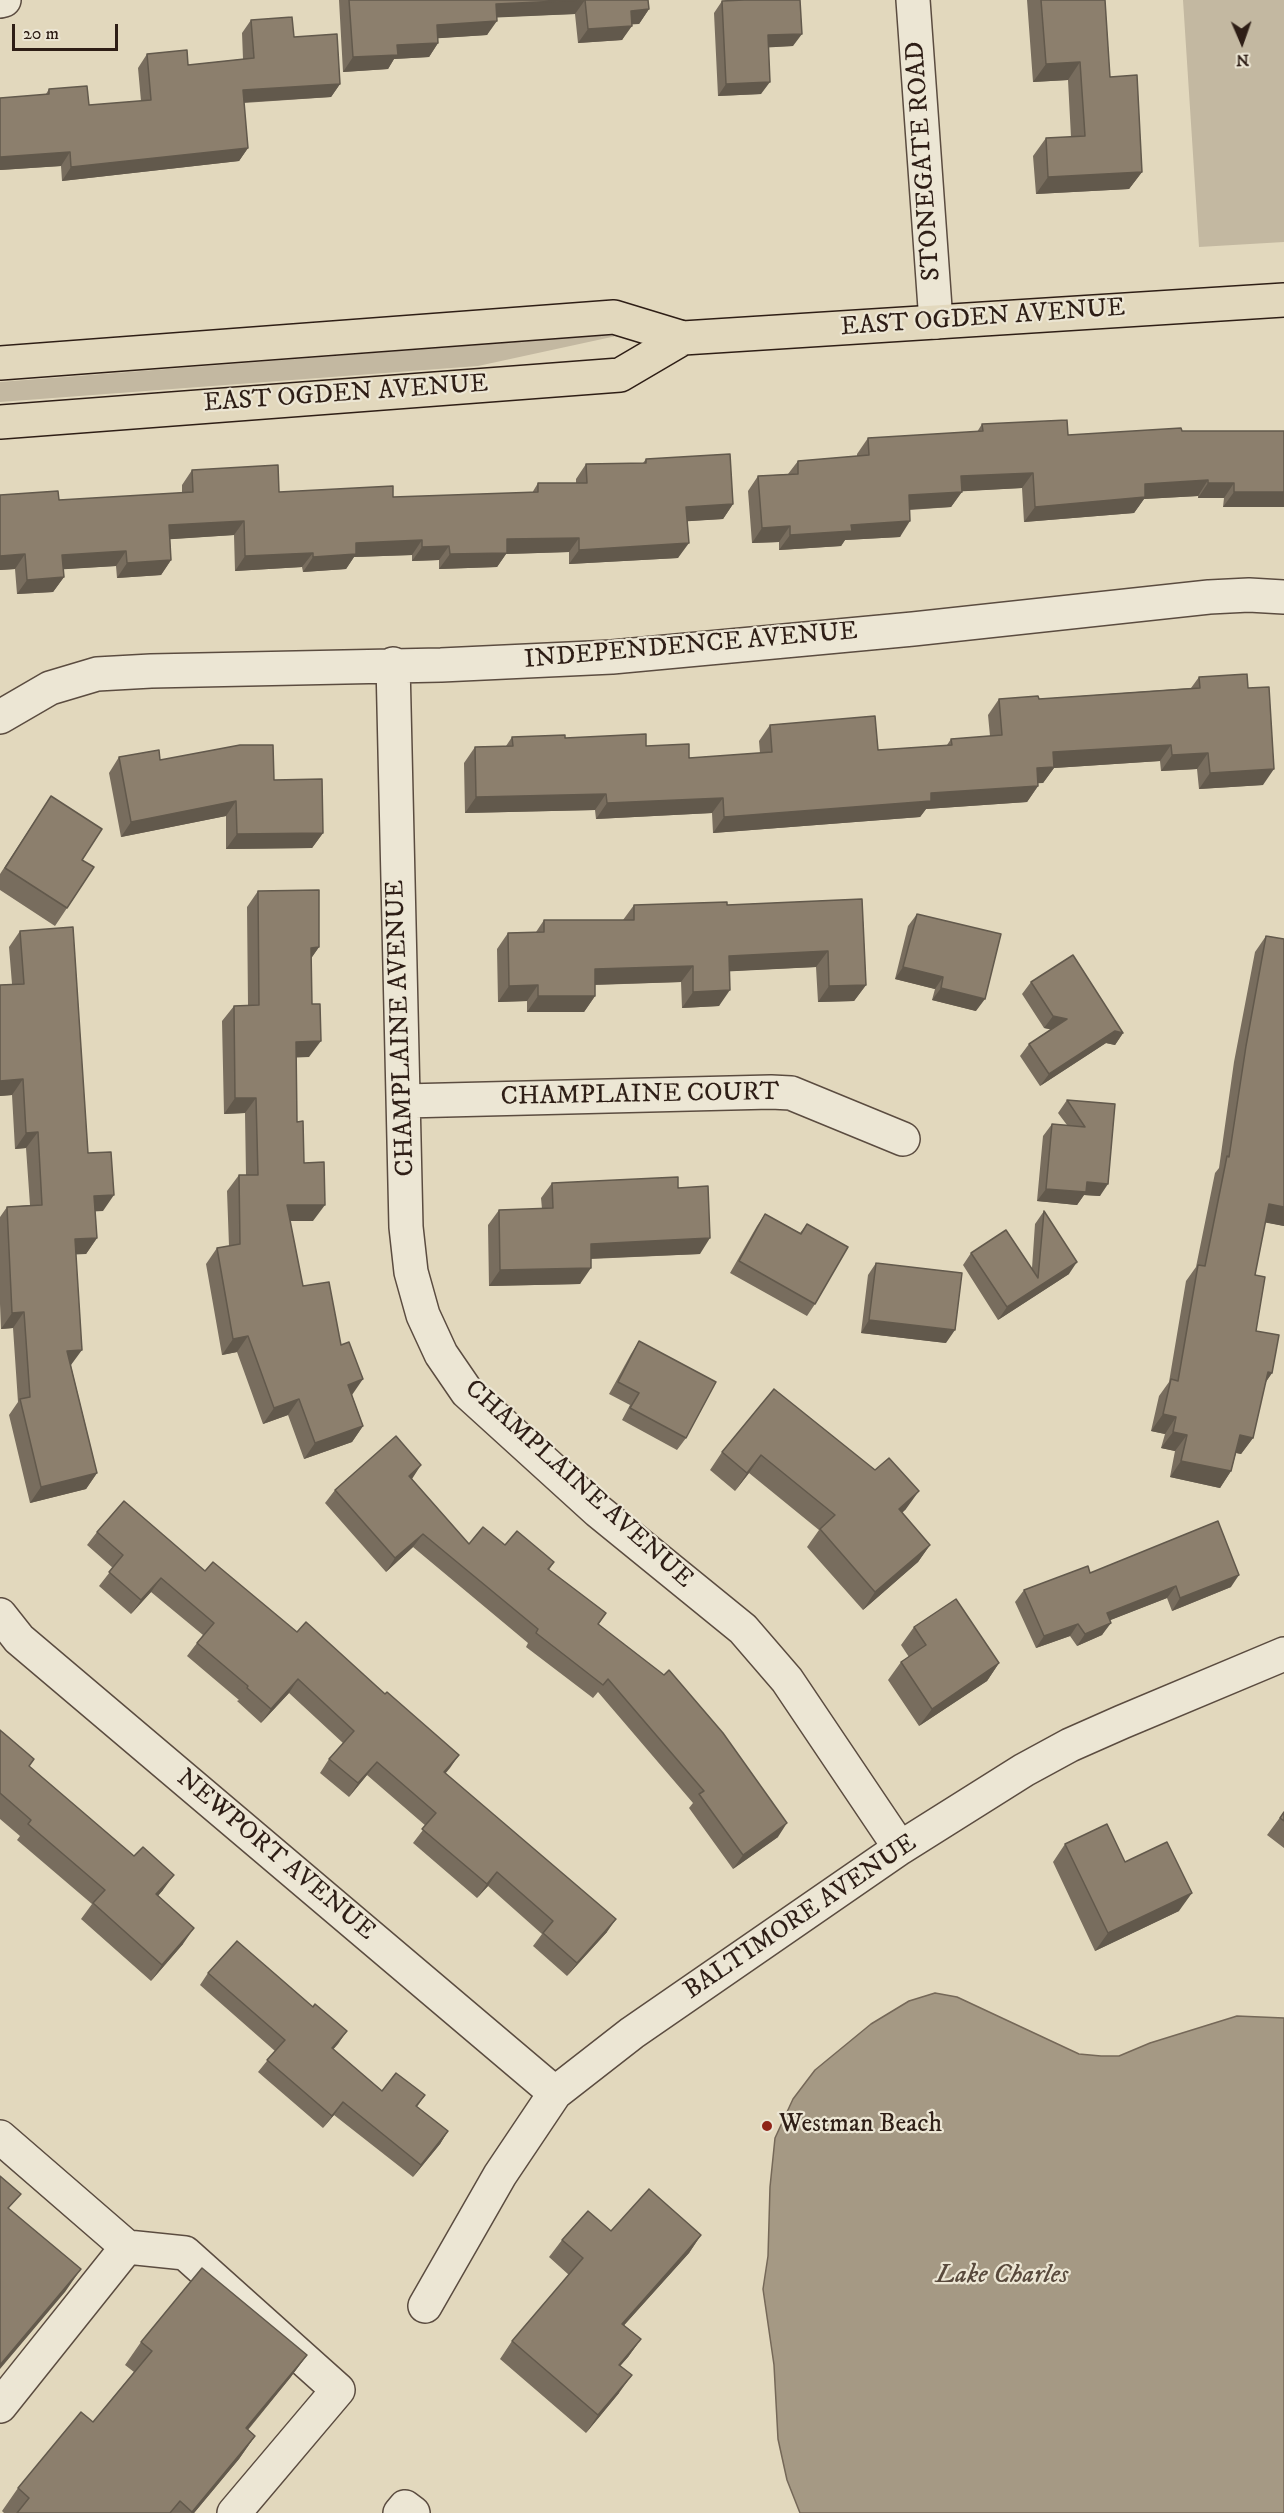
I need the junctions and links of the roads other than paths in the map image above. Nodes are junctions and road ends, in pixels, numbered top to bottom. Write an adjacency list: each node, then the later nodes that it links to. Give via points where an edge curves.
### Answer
1 (913, 0): 3 (street, STONEGATE ROAD)
2 (1284, 300): 3 (main road, EAST OGDEN AVENUE)
3 (936, 322): 4 (main road, EAST OGDEN AVENUE)
4 (682, 338): 5 (main road, EAST OGDEN AVENUE, via 615,317); 6 (main road, EAST OGDEN AVENUE, via 620,375)
5 (0, 363)
6 (0, 422)
7 (1284, 597): 8 (street, INDEPENDENCE AVENUE, via 1209,597 612,657)
8 (393, 664): 9 (street, INDEPENDENCE AVENUE, via 97,674 50,688); 10 (street, CHAMPLAINE AVENUE)
9 (0, 717)
10 (405, 1101): 11 (street, CHAMPLAINE COURT, via 791,1093); 14 (street, CHAMPLAINE AVENUE, via 406,1227 411,1272 423,1315 441,1354 467,1392 598,1511 743,1629 787,1680)
11 (903, 1139)
12 (0, 1615): 15 (street, NEWPORT AVENUE, via 19,1639)
13 (1284, 1654): 14 (street, BALTIMORE AVENUE, via 1070,1745)
14 (900, 1848): 15 (street, BALTIMORE AVENUE, via 632,2033)
15 (555, 2093): 18 (street, BALTIMORE AVENUE, via 500,2175)
16 (0, 2137): 17 (street)
17 (127, 2247): 19 (street); 20 (street, via 185,2253 338,2390)
18 (425, 2306)
19 (0, 2406)
20 (234, 2513)
21 (400, 2513): 22 (street, via 405,2507)
22 (413, 2513)

